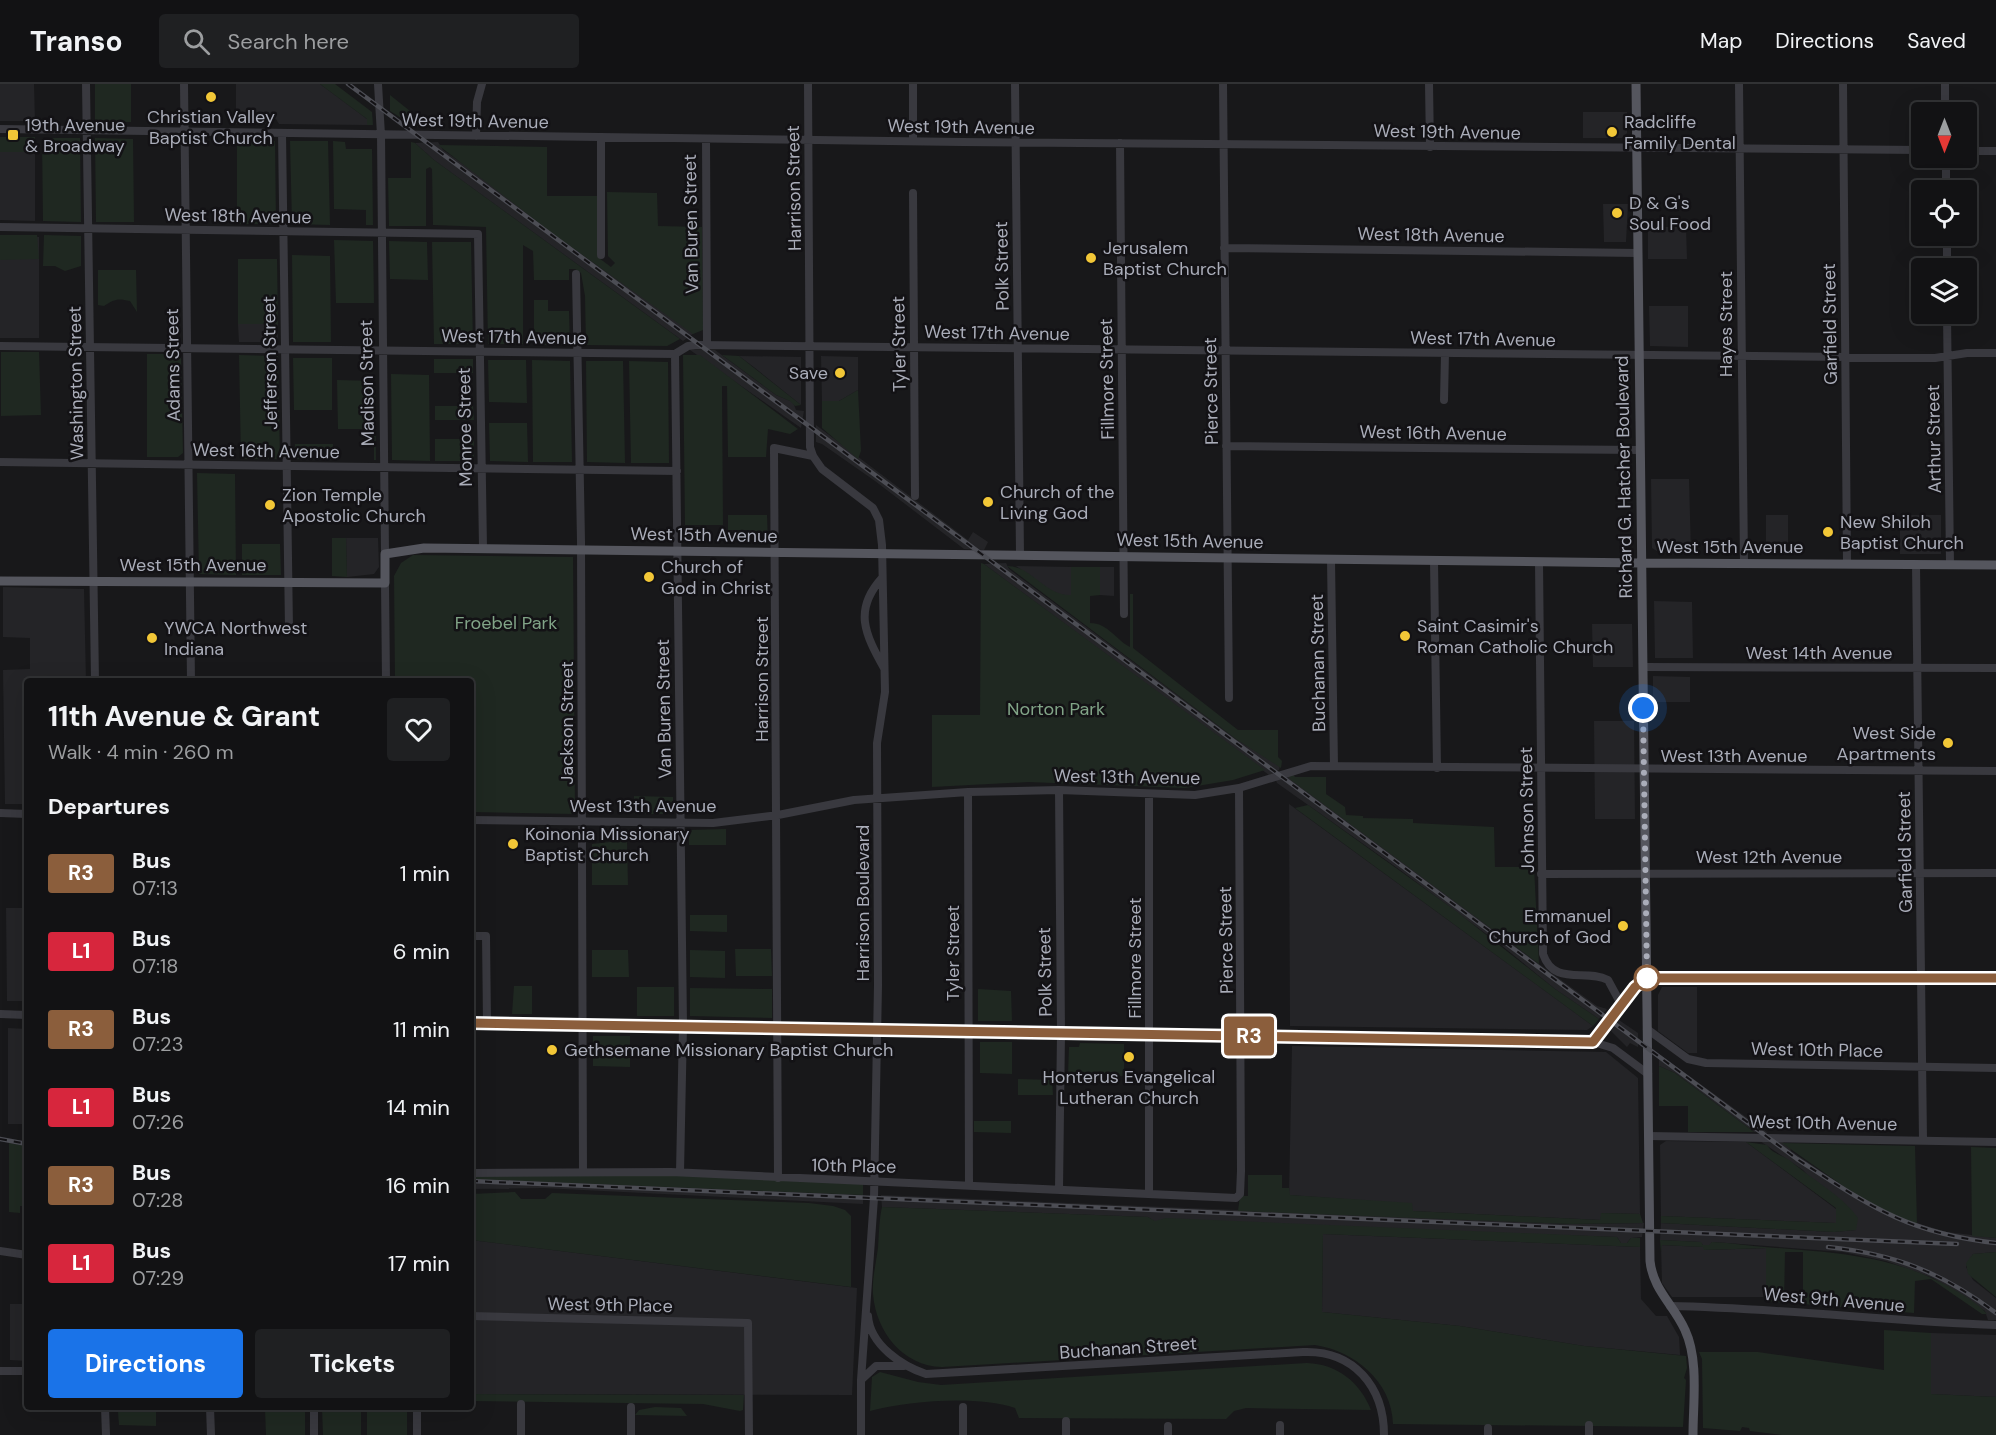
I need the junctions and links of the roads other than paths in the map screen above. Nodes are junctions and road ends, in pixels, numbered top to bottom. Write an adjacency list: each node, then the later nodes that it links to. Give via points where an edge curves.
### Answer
1 (86, 84): 16 (street, Washington Street)
2 (184, 84): 17 (street, Adams Street)
3 (378, 84): 19 (street, Madison Street)
4 (482, 84): 20 (street)
5 (808, 84): 23 (street, Harrison Street)
6 (913, 84): 24 (street)
7 (1015, 84): 25 (street, Polk Street)
8 (1223, 84): 27 (street, Pierce Street)
9 (1430, 84): 28 (street)
10 (1636, 84): 29 (main road, Richard G. Hatcher Boulevard)
11 (1739, 84): 30 (street, Hayes Street)
12 (1843, 84): 31 (street, Garfield Street)
13 (1945, 84): 14 (street)
14 (1945, 102)
15 (0, 129): 16 (street, West 19th Avenue)
16 (87, 130): 17 (street, West 19th Avenue); 37 (street, Washington Street)
17 (184, 132): 18 (street, West 19th Avenue); 38 (street, Adams Street)
18 (282, 133): 19 (street, West 19th Avenue); 39 (street, Jefferson Street)
19 (381, 135): 20 (street, West 19th Avenue); 40 (street, Madison Street)
20 (476, 136): 21 (street, West 19th Avenue)
21 (601, 137): 22 (street, West 19th Avenue); 44 (street)
22 (705, 139): 23 (street, West 19th Avenue); 47 (street, Van Buren Street)
23 (808, 140): 24 (street, West 19th Avenue); 49 (street, Harrison Street)
24 (913, 141): 25 (street, West 19th Avenue)
25 (1016, 142): 26 (street, West 19th Avenue); 53 (street, Polk Street)
26 (1120, 143): 27 (street, West 19th Avenue); 55 (street, Fillmore Street)
27 (1223, 144): 28 (street, West 19th Avenue); 42 (street, Pierce Street)
28 (1430, 147): 29 (street, West 19th Avenue)
29 (1636, 149): 30 (street, West 19th Avenue); 43 (main road, Richard G. Hatcher Boulevard)
30 (1740, 150): 31 (street, West 19th Avenue); 64 (street, Hayes Street)
31 (1843, 150): 32 (street, West 19th Avenue); 66 (street, Garfield Street)
32 (1911, 150)
33 (1977, 151): 34 (street)
34 (1996, 151)
35 (913, 193): 51 (street, Tyler Street)
36 (0, 227): 37 (street, West 18th Avenue)
37 (88, 230): 38 (street, West 18th Avenue); 50 (street, Washington Street)
38 (186, 231): 39 (street, West 18th Avenue); 52 (street, Adams Street)
39 (283, 232): 40 (street, West 18th Avenue); 54 (street, Jefferson Street)
40 (382, 233): 41 (street, West 18th Avenue); 56 (street, Madison Street)
41 (477, 234): 58 (street, Monroe Street)
42 (1224, 248): 43 (street, West 18th Avenue); 57 (street, Pierce Street)
43 (1638, 253): 63 (main road, Richard G. Hatcher Boulevard)
44 (601, 255)
45 (576, 274): 59 (street, Jackson Street)
46 (1947, 324): 65 (street, Arthur Street)
47 (707, 345): 49 (street, West 17th Avenue); 62 (street, West 17th Avenue, via 688,346)
48 (0, 346): 50 (street, West 17th Avenue)
49 (811, 346): 51 (street, West 17th Avenue); 70 (street, Harrison Street)
50 (90, 347): 52 (street, West 17th Avenue); 72 (street, Washington Street)
51 (915, 348): 53 (street, West 17th Avenue); 79 (street, Tyler Street)
52 (188, 349): 54 (street, West 17th Avenue); 73 (street, Adams Street)
53 (1018, 349): 55 (street, West 17th Avenue); 86 (street, Polk Street)
54 (285, 350): 56 (street, West 17th Avenue); 74 (street, Jefferson Street)
55 (1122, 350): 57 (street, West 17th Avenue); 87 (street, Fillmore Street)
56 (383, 351): 58 (street, West 17th Avenue); 75 (street, Madison Street)
57 (1225, 351): 60 (street, West 17th Avenue); 68 (street, Pierce Street)
58 (479, 352): 59 (street, West 17th Avenue); 76 (street, Monroe Street)
59 (577, 353): 62 (street, West 17th Avenue); 77 (street, Jackson Street)
60 (1445, 353): 63 (street, West 17th Avenue); 67 (street)
61 (1996, 353): 65 (street, West 17th Avenue)
62 (675, 354): 78 (street, Van Buren Street)
63 (1639, 355): 64 (street, West 17th Avenue); 69 (main road, Richard G. Hatcher Boulevard)
64 (1741, 356): 66 (street, West 17th Avenue); 93 (street, Hayes Street)
65 (1948, 356): 66 (street, West 17th Avenue); 96 (street, Arthur Street)
66 (1845, 357): 94 (street, Garfield Street)
67 (1444, 400)
68 (1227, 446): 69 (street, West 16th Avenue); 88 (street, Pierce Street)
69 (1640, 450): 92 (main road, Richard G. Hatcher Boulevard)
70 (813, 456): 83 (street, Harrison Street, via 774,448); 85 (street, Harrison Boulevard, via 822,469 875,512)
71 (0, 462): 72 (street, West 16th Avenue)
72 (92, 464): 73 (street, West 16th Avenue); 100 (street, Washington Street)
73 (190, 466): 74 (street, West 16th Avenue); 101 (street, Adams Street)
74 (287, 467): 75 (street, West 16th Avenue); 102 (street, Jefferson Street)
75 (384, 467): 76 (street, West 16th Avenue); 84 (street, Madison Street)
76 (481, 469): 77 (street, West 16th Avenue); 80 (street, Monroe Street)
77 (580, 469): 78 (street, West 16th Avenue); 81 (street, Jackson Street)
78 (677, 471): 82 (street, Van Buren Street)
79 (915, 496)
80 (483, 548): 81 (main road, West 15th Avenue); 84 (main road, West 15th Avenue, via 413,548)
81 (581, 550): 82 (main road, West 15th Avenue); 129 (street, Jackson Street)
82 (677, 551): 83 (main road, West 15th Avenue); 130 (street, Van Buren Street)
83 (776, 552): 85 (main road, West 15th Avenue); 127 (street, Harrison Street)
84 (385, 554): 103 (main road, Madison Street)
85 (882, 554): 86 (main road, West 15th Avenue); 98 (street, Harrison Boulevard)
86 (1020, 555): 87 (main road, West 15th Avenue)
87 (1124, 557): 88 (main road, West 15th Avenue); 104 (street, Fillmore Street)
88 (1227, 558): 89 (main road, West 15th Avenue); 113 (street, Pierce Street)
89 (1331, 560): 90 (main road, West 15th Avenue); 114 (street, Buchanan Street)
90 (1434, 561): 91 (main road, West 15th Avenue); 115 (street)
91 (1539, 562): 92 (main road, West 15th Avenue); 116 (street, Johnson Street)
92 (1641, 563): 93 (main road, West 15th Avenue); 106 (main road, Richard G. Hatcher Boulevard)
93 (1744, 564): 94 (main road, West 15th Avenue)
94 (1847, 564): 95 (main road, West 15th Avenue)
95 (1916, 564): 96 (main road, West 15th Avenue); 107 (street, Garfield Street)
96 (1950, 564): 97 (main road, West 15th Avenue)
97 (1996, 565)
98 (882, 578): 109 (street, Harrison Boulevard); 109 (street, via 867,599 864,618 874,651)
99 (0, 580): 100 (main road, West 15th Avenue)
100 (93, 581): 101 (main road, West 15th Avenue); 110 (street, Washington Street)
101 (190, 582): 102 (main road, West 15th Avenue); 111 (street, Adams Street)
102 (288, 583): 103 (main road, West 15th Avenue); 105 (street, Jefferson Street)
103 (385, 583): 112 (street, Madison Street)
104 (1124, 614)
105 (288, 629)
106 (1642, 667): 107 (street, West 14th Avenue); 117 (main road, Richard G. Hatcher Boulevard)
107 (1918, 668): 108 (street, West 14th Avenue); 118 (street, Garfield Street)
108 (1996, 668)
109 (885, 670): 124 (street, Harrison Boulevard, via 885,703 877,743)
110 (94, 678)
111 (191, 678)
112 (386, 678)
113 (1229, 698)
114 (1334, 766): 115 (street, West 13th Avenue); 120 (street, West 13th Avenue, via 1301,767)
115 (1437, 768): 116 (street, West 13th Avenue)
116 (1541, 769): 117 (street, West 13th Avenue); 132 (street, Johnson Street)
117 (1644, 770): 118 (street, West 13th Avenue); 133 (main road, Richard G. Hatcher Boulevard)
118 (1919, 771): 119 (street, West 13th Avenue); 131 (street, Garfield Street)
119 (1996, 771)
120 (1239, 788): 123 (street, West 13th Avenue, via 1202,794); 152 (street, Pierce Street)
121 (1059, 790): 122 (street, West 13th Avenue); 123 (street, West 13th Avenue); 150 (street, Polk Street)
122 (968, 792): 124 (street, West 13th Avenue); 149 (street, Tyler Street)
123 (1149, 795): 151 (street, Fillmore Street)
124 (878, 800): 127 (street, West 13th Avenue, via 827,804); 148 (street, Harrison Boulevard)
125 (0, 813): 126 (street)
126 (24, 814)
127 (778, 815): 130 (street, West 13th Avenue, via 713,823); 146 (street, Harrison Street)
128 (474, 820): 129 (street, West 13th Avenue)
129 (583, 821): 130 (street, West 13th Avenue); 144 (street, Jackson Street)
130 (680, 822): 145 (street, Van Buren Street)
131 (1920, 872): 133 (street, West 12th Avenue); 134 (street, West 12th Avenue); 137 (street, Garfield Street)
132 (1541, 873): 133 (street, West 12th Avenue); 139 (street, Johnson Street, via 1545,959 1562,975 1605,978)
133 (1646, 873): 136 (main road, Richard G. Hatcher Boulevard)
134 (1996, 873)
135 (474, 936): 143 (street, via 486,936)
136 (1647, 978): 137 (street); 139 (street); 147 (main road, Richard G. Hatcher Boulevard)
137 (1921, 978): 138 (street); 154 (street, Garfield Street)
138 (1996, 978)
139 (1620, 1004): 153 (street)
140 (0, 1014): 141 (street)
141 (24, 1015)
142 (474, 1023): 143 (street)
143 (487, 1023): 144 (street)
144 (584, 1024): 145 (street); 160 (street, Jackson Street)
145 (683, 1026): 146 (street); 161 (street, Van Buren Street)
146 (780, 1028): 148 (street); 163 (street, Harrison Street)
147 (1647, 1029): 154 (street, West 10th Place, via 1688,1059 1704,1063); 156 (main road, Richard G. Hatcher Boulevard)
148 (878, 1030): 149 (street); 164 (street, Harrison Boulevard)
149 (969, 1031): 150 (street); 165 (street, Tyler Street)
150 (1061, 1033): 151 (street); 166 (street, Polk Street)
151 (1150, 1034): 152 (street); 167 (street, Fillmore Street)
152 (1241, 1036): 153 (street); 168 (street, Pierce Street, via 1241,1182)
153 (1593, 1042): 156 (street, via 1613,1048)
154 (1923, 1066): 155 (street, West 10th Place); 158 (street, Garfield Street)
155 (1996, 1068)
156 (1648, 1074): 157 (main road, Richard G. Hatcher Boulevard)
157 (1649, 1136): 158 (street, West 10th Avenue); 172 (main road, Richard G. Hatcher Boulevard, via 1651,1275)
158 (1923, 1140): 159 (street, West 10th Avenue)
159 (1996, 1142)
160 (584, 1172): 161 (street, 10th Place); 162 (street, 10th Place)
161 (680, 1172): 163 (street, 10th Place)
162 (474, 1173)
163 (778, 1178): 164 (street, 10th Place)
164 (875, 1182): 165 (street, 10th Place); 171 (street, Harrison Boulevard)
165 (969, 1185): 166 (street, 10th Place)
166 (1059, 1189): 167 (street, 10th Place)
167 (1149, 1193): 168 (street, 10th Place)
168 (1236, 1198)
169 (0, 1251): 170 (street)
170 (24, 1255)
171 (866, 1300): 175 (street, Buchanan Street, via 874,1334); 178 (street, Harrison Boulevard)
172 (1670, 1306): 174 (street, West 9th Avenue, via 1743,1307); 202 (main road, Richard G. Hatcher Boulevard, via 1690,1347)
173 (474, 1316): 195 (street, West 9th Place, via 748,1323)
174 (1996, 1325)
175 (906, 1366): 178 (street, via 876,1366); 200 (street, Buchanan Street, via 942,1375 1322,1353 1348,1363 1365,1377 1383,1411)
176 (0, 1371): 177 (street)
177 (24, 1371)
178 (861, 1380): 196 (street)
179 (521, 1404): 193 (street)
180 (631, 1407): 194 (street)
181 (963, 1407): 197 (street)
182 (105, 1410): 189 (street)
183 (210, 1410): 190 (street)
184 (314, 1410): 191 (street)
185 (417, 1410): 192 (street)
186 (1066, 1421): 198 (street)
187 (1280, 1425): 199 (street)
188 (1589, 1425): 201 (street)
189 (106, 1435)
190 (211, 1435)
191 (314, 1435)
192 (417, 1435)
193 (521, 1435)
194 (631, 1435)
195 (750, 1435)
196 (861, 1435)
197 (963, 1435)
198 (1066, 1435)
199 (1280, 1435)
200 (1384, 1435)
201 (1589, 1435)
202 (1693, 1435)

